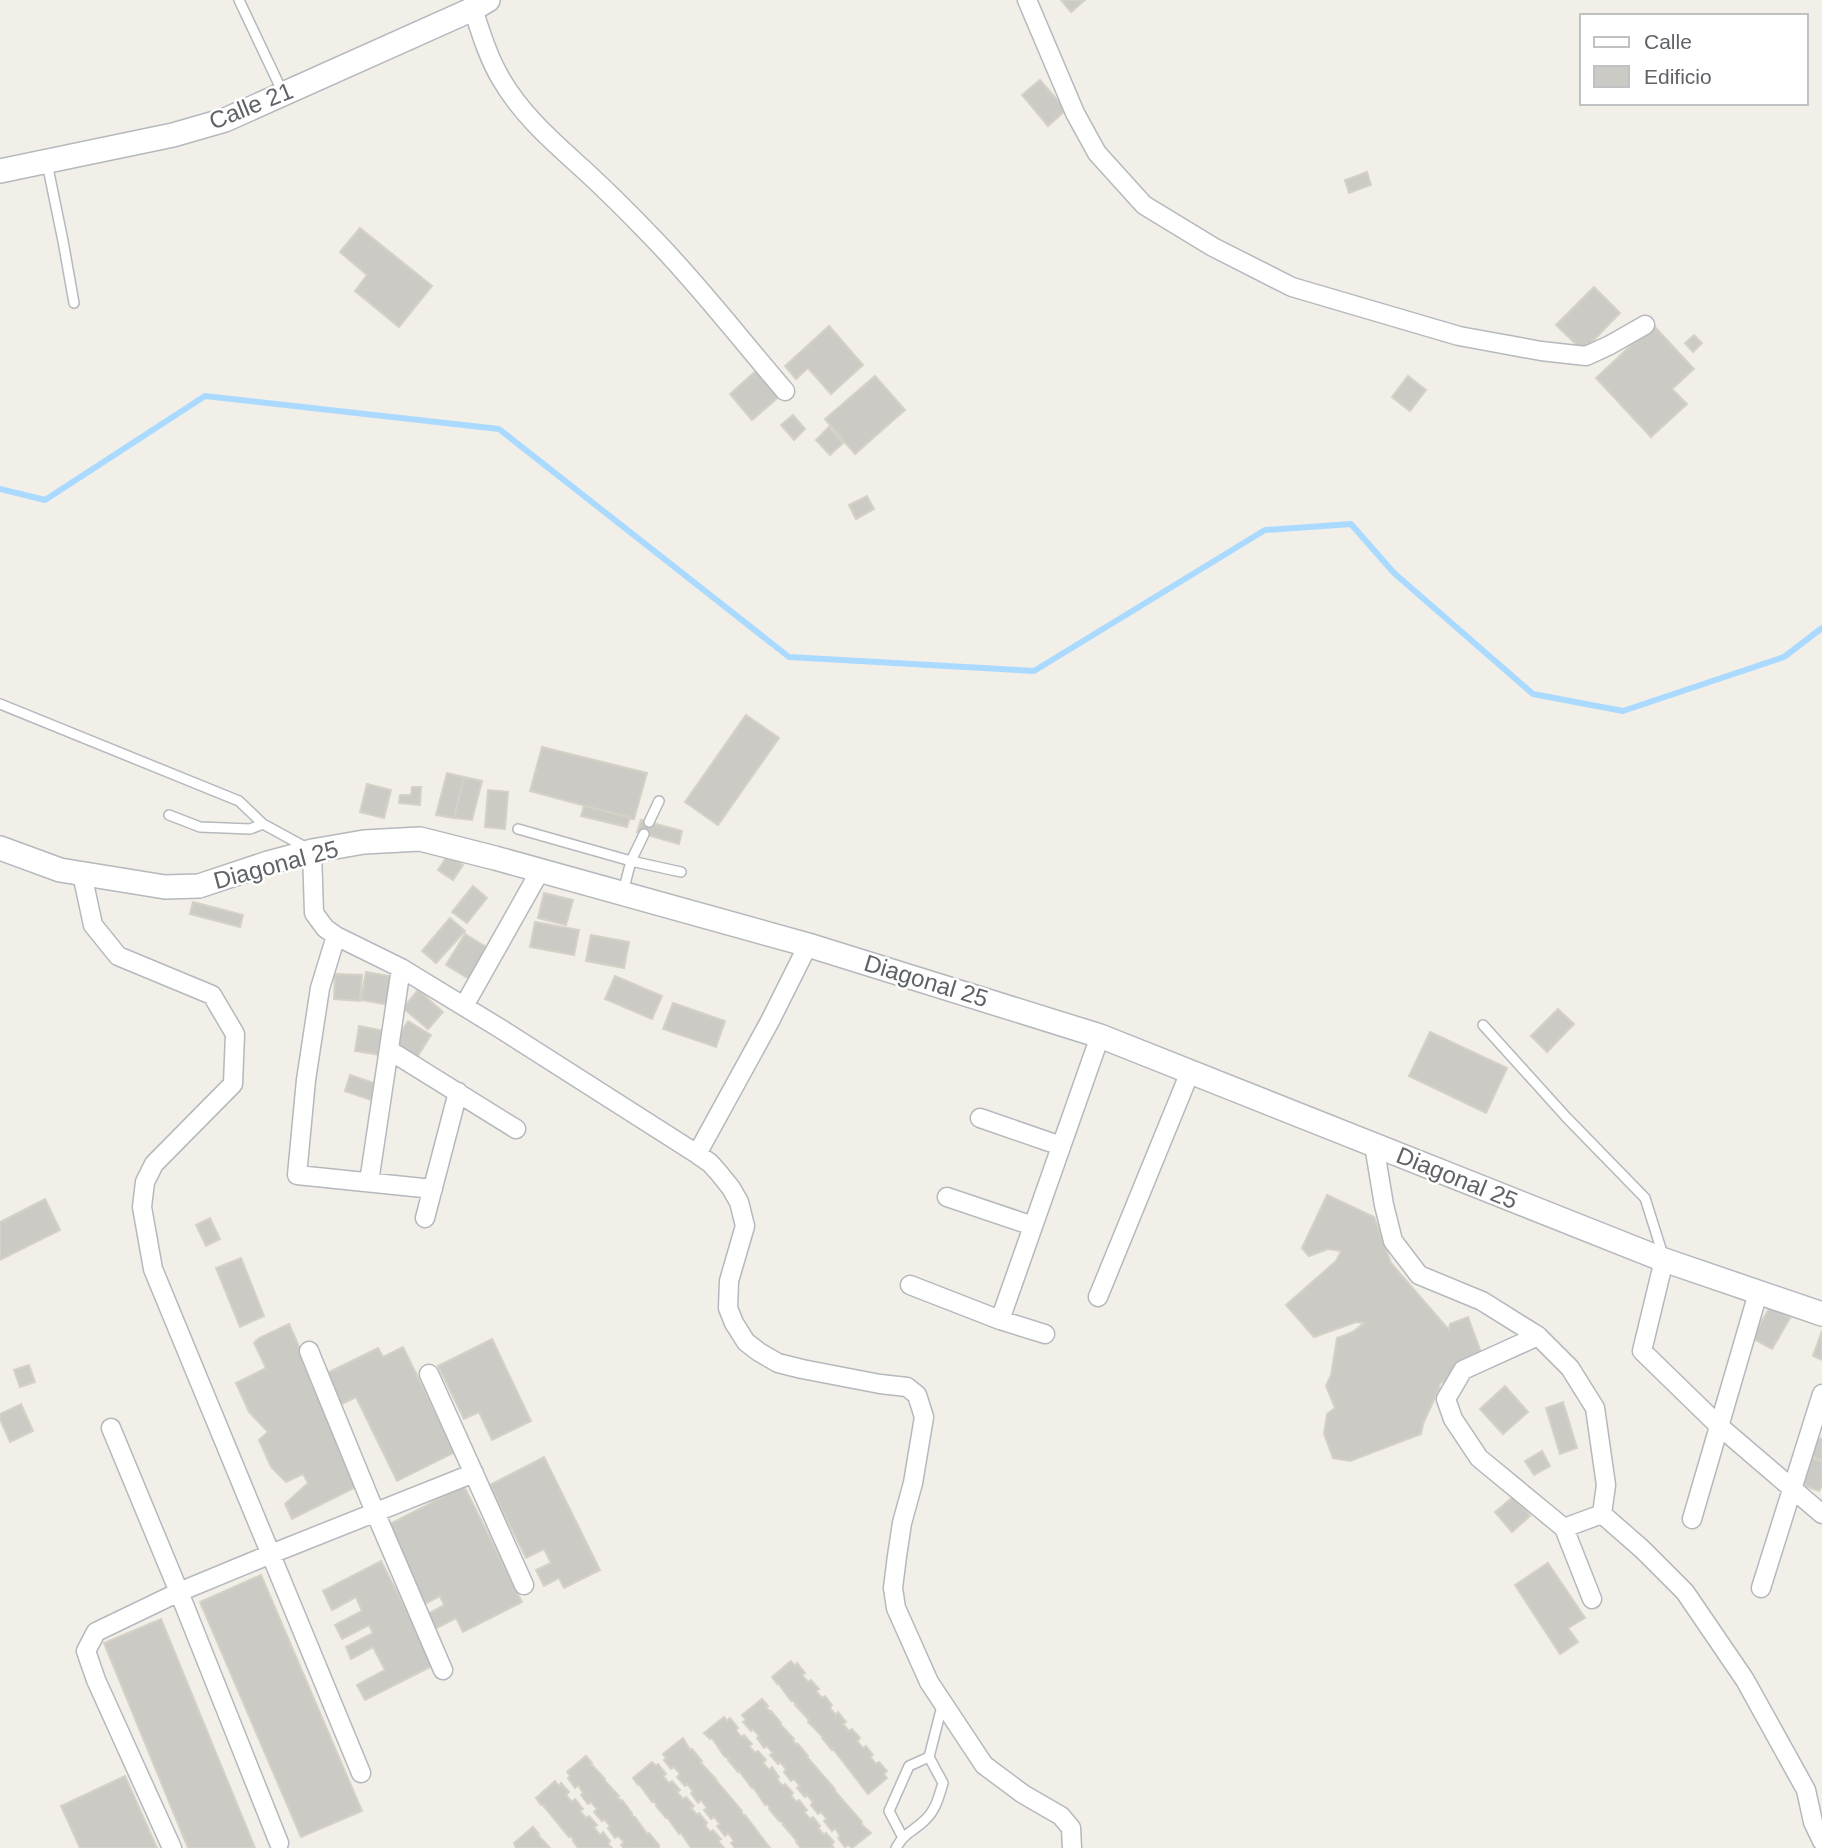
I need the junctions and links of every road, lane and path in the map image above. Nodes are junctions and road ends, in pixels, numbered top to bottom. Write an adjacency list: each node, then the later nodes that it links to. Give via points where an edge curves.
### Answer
1 (239, 0): 4 (lane)
2 (1027, 0): 8 (street, via 1097,153 1144,205 1213,247 1292,287 1459,335 1541,351 1586,356)
3 (480, 5): 4 (street, Calle 21); 9 (street, via 491,60 528,117 653,237)
4 (283, 93): 5 (street, Calle 21, via 225,120)
5 (46, 162): 6 (street, Calle 21); 7 (lane)
6 (0, 171)
7 (74, 303)
8 (1645, 325)
9 (785, 391)
10 (0, 704): 14 (lane, via 239,801)
11 (659, 801): 13 (lane)
12 (169, 815): 14 (lane, via 200,827 250,829)
13 (649, 822)
14 (263, 824): 18 (lane)
15 (518, 829): 19 (lane)
16 (644, 834): 19 (lane)
17 (0, 848): 22 (street, Diagonal 25)
18 (313, 850): 20 (street, Diagonal 25, via 419,839); 22 (street, Diagonal 25, via 199,886 165,887); 24 (street, via 314,913)
19 (631, 860): 21 (lane); 23 (lane)
20 (540, 871): 23 (street, Diagonal 25); 27 (street)
21 (681, 872)
22 (82, 874): 63 (street, via 93,925 118,956 212,995 235,1034 233,1084 153,1164 142,1207 153,1269)
23 (623, 894): 25 (street, Diagonal 25)
24 (336, 936): 26 (street); 38 (street, via 320,988 297,1175)
25 (808, 945): 29 (street, Diagonal 25); 37 (street)
26 (401, 968): 27 (street); 30 (street)
27 (464, 1006): 37 (street)
28 (1483, 1025): 43 (lane, via 1645,1198)
29 (1100, 1036): 31 (street, Diagonal 25); 36 (street)
30 (389, 1050): 32 (street); 38 (street)
31 (1190, 1072): 35 (street, Diagonal 25); 46 (street)
32 (457, 1092): 34 (street); 39 (street)
33 (980, 1118): 36 (street)
34 (516, 1129)
35 (1374, 1145): 43 (street, Diagonal 25); 50 (street, via 1393,1241 1419,1275 1482,1301)
36 (1061, 1146): 42 (street)
37 (697, 1154): 69 (street, via 719,1173 739,1202 745,1226 729,1281 729,1308 746,1342 778,1363 907,1387 917,1395 924,1417 893,1588 895,1608)
38 (369, 1182): 39 (street)
39 (433, 1189): 41 (street)
40 (947, 1197): 42 (street)
41 (425, 1218)
42 (1033, 1226): 48 (street)
43 (1664, 1260): 45 (street, Diagonal 25); 54 (street, via 1642,1352)
44 (910, 1284): 48 (street)
45 (1758, 1293): 47 (street, Diagonal 25); 54 (street)
46 (1098, 1297)
47 (1822, 1314)
48 (1000, 1320): 49 (street)
49 (1045, 1334)
50 (1538, 1336): 59 (street, via 1570,1368 1595,1408 1606,1485); 62 (street, via 1464,1370 1446,1399 1453,1419 1479,1458)
51 (309, 1351): 58 (street)
52 (429, 1374): 56 (street)
53 (1822, 1394): 57 (street)
54 (1718, 1425): 57 (street); 61 (street)
55 (111, 1428): 66 (street)
56 (474, 1473): 58 (street); 64 (street)
57 (1791, 1488): 60 (street); 65 (street)
58 (375, 1512): 63 (street); 68 (street)
59 (1602, 1514): 62 (street); 73 (street, via 1685,1592 1745,1680 1806,1790)
60 (1822, 1514)
61 (1692, 1519)
62 (1564, 1528): 67 (street)
63 (271, 1553): 66 (street); 71 (street)
64 (524, 1584)
65 (1761, 1588)
66 (179, 1592): 74 (street); 75 (street, via 96,1632 86,1651)
67 (1592, 1599)
68 (443, 1670)
69 (943, 1705): 70 (lane); 77 (street, via 984,1765 1066,1822 1071,1828)
70 (929, 1757): 72 (lane, via 943,1783 934,1809); 72 (lane, via 909,1766 889,1811)
71 (360, 1773)
72 (902, 1836): 76 (lane)
73 (1822, 1841)
74 (279, 1843)
75 (172, 1848)
76 (896, 1848)
77 (1072, 1848)

